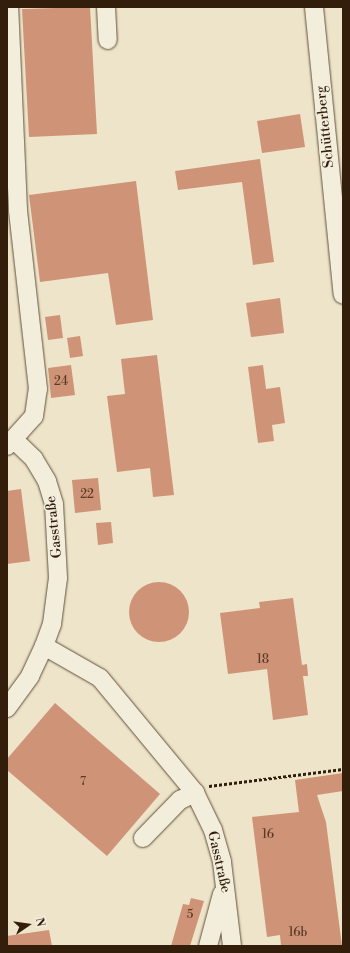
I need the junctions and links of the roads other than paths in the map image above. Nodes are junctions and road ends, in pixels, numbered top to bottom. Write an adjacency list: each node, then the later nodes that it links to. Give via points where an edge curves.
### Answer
1 (9, 7): 6 (street, Gasstraße, via 18,210 38,388 34,416)
2 (106, 7): 4 (street)
3 (314, 7): 5 (street, Schütterberg)
4 (108, 40)
5 (343, 296)
6 (11, 443): 7 (street, Gasstraße, via 42,470 54,504 58,578 52,624)
7 (44, 646): 8 (street, via 30,676); 9 (street, Gasstraße, via 100,678)
8 (7, 708)
9 (193, 791): 10 (street, via 180,800); 11 (street, Gasstraße, via 213,830)
10 (143, 838)
11 (224, 878): 12 (street, via 219,912); 13 (street, Gasstraße)
12 (208, 946)
13 (232, 946)

